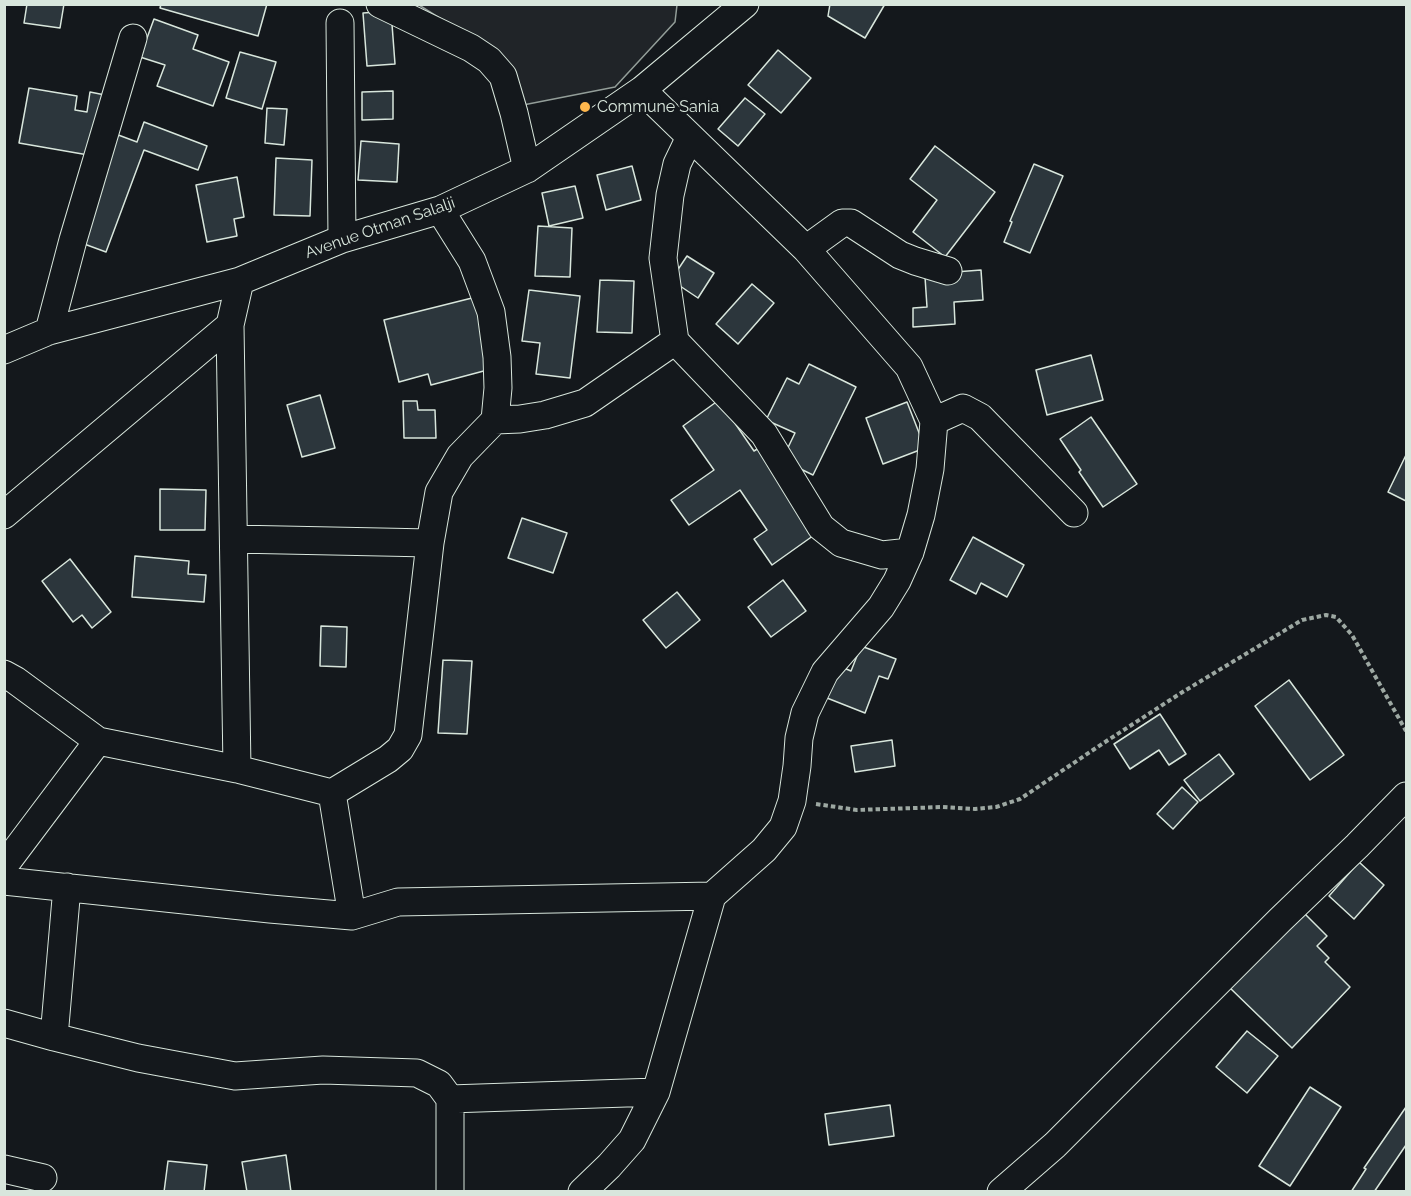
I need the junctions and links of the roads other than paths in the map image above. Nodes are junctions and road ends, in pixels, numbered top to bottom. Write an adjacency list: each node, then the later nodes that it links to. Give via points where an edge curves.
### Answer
1 (380, 4): 7 (street, via 489,60 503,76)
2 (745, 4): 5 (street, Avenue Otman Salalji)
3 (340, 23): 9 (street)
4 (133, 38): 14 (street)
5 (642, 90): 6 (street); 7 (street, Avenue Otman Salalji)
6 (690, 136): 10 (street); 15 (street, via 677,164 670,195 663,258)
7 (526, 169): 8 (street, Avenue Otman Salalji)
8 (440, 210): 9 (street, Avenue Otman Salalji); 17 (street, via 472,261 491,312 497,357)
9 (342, 240): 12 (street, Avenue Otman Salalji)
10 (806, 249): 11 (street, via 842,223 851,223 900,255); 18 (street, via 909,367)
11 (948, 271)
12 (240, 281): 13 (street); 14 (street, Avenue Otman Salalji)
13 (231, 325): 20 (street); 21 (street)
14 (49, 331): 16 (street, Avenue Otman Salalji)
15 (675, 341): 17 (street, via 585,403 545,416); 23 (street, via 764,434 821,526 842,543 882,555)
16 (4, 350)
17 (495, 420): 22 (street, via 460,456 439,492)
18 (934, 421): 19 (street, via 963,408 980,417); 23 (street, via 930,469)
19 (1074, 513)
20 (4, 515)
21 (234, 539): 22 (street); 26 (street)
22 (430, 543): 27 (street, via 408,735 388,759)
23 (910, 552): 32 (street, via 881,607 825,672 805,713 792,801 783,827 764,850)
24 (4, 674): 25 (street)
25 (98, 741): 26 (street); 29 (street)
26 (237, 769): 27 (street)
27 (332, 793): 33 (street)
28 (1407, 796): 42 (street, via 1055,1145)
29 (4, 866)
30 (4, 881): 31 (street)
31 (67, 887): 33 (street); 35 (street)
32 (712, 896): 33 (street, via 398,902); 36 (street)
33 (352, 916)
34 (4, 1023): 35 (street)
35 (54, 1037): 37 (street, via 235,1076 323,1070 417,1073 439,1084)
36 (656, 1092): 37 (street); 41 (street, via 632,1140)
37 (450, 1099): 40 (street)
38 (4, 1169): 39 (street)
39 (44, 1178)
40 (450, 1191)
41 (582, 1191)
42 (1000, 1191)

